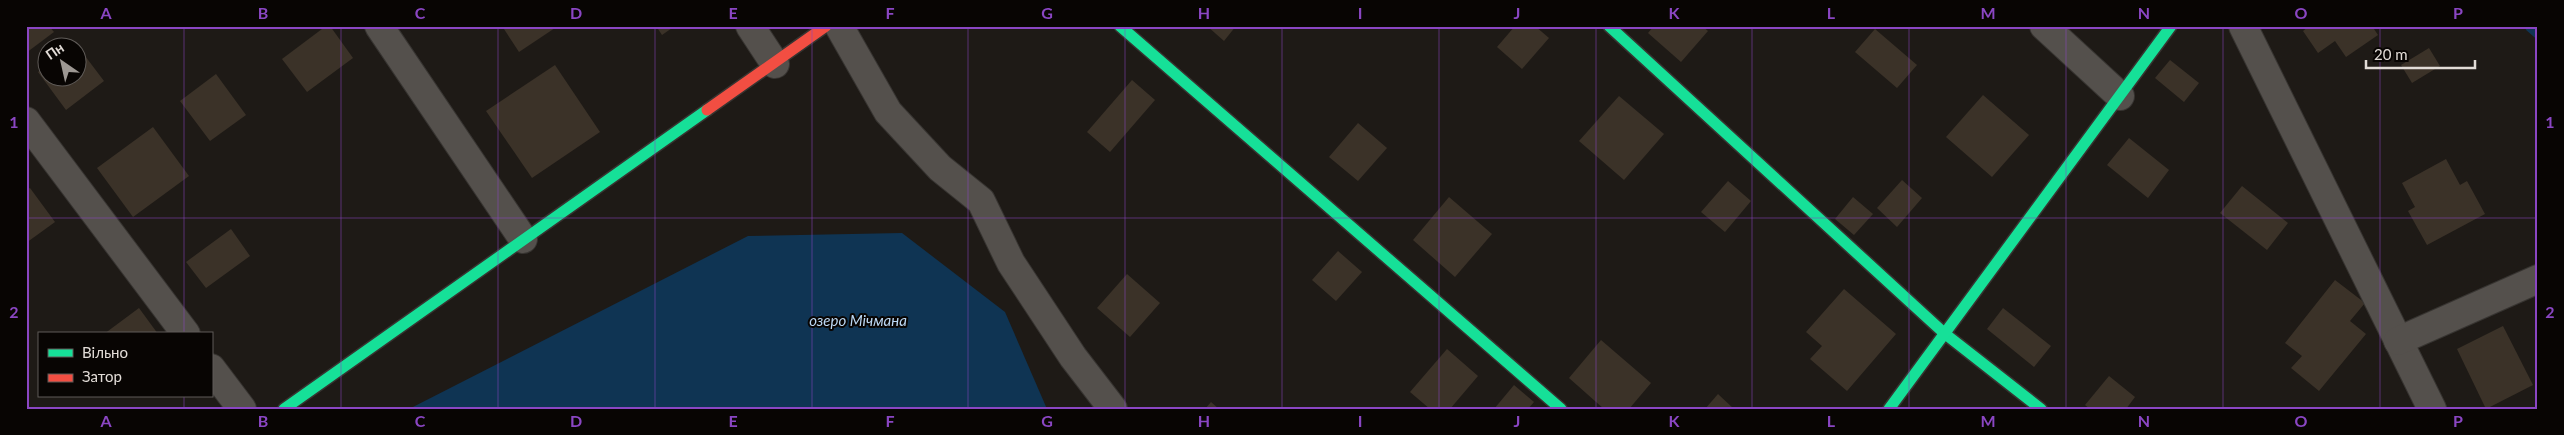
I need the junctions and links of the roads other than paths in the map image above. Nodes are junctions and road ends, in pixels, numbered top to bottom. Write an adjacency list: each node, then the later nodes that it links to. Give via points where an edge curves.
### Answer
1 (379, 26): 13 (street)
2 (750, 26): 10 (street)
3 (826, 26): 10 (street)
4 (839, 26): 21 (street, via 888,112 940,168 981,201 1010,263 1073,357)
5 (1120, 26): 22 (street)
6 (1609, 26): 16 (street)
7 (2044, 26): 11 (street)
8 (2172, 26): 11 (street)
9 (2243, 26): 17 (street)
10 (775, 64): 13 (street)
11 (2120, 96): 16 (street)
12 (26, 121): 15 (street)
13 (523, 239): 20 (street)
14 (2538, 279): 17 (street)
15 (184, 332)
16 (1944, 333): 23 (street); 24 (street)
17 (2398, 340): 25 (street)
18 (212, 369): 19 (street)
19 (242, 409)
20 (284, 409)
21 (1114, 409)
22 (1561, 409)
23 (1889, 409)
24 (2041, 409)
25 (2432, 409)

